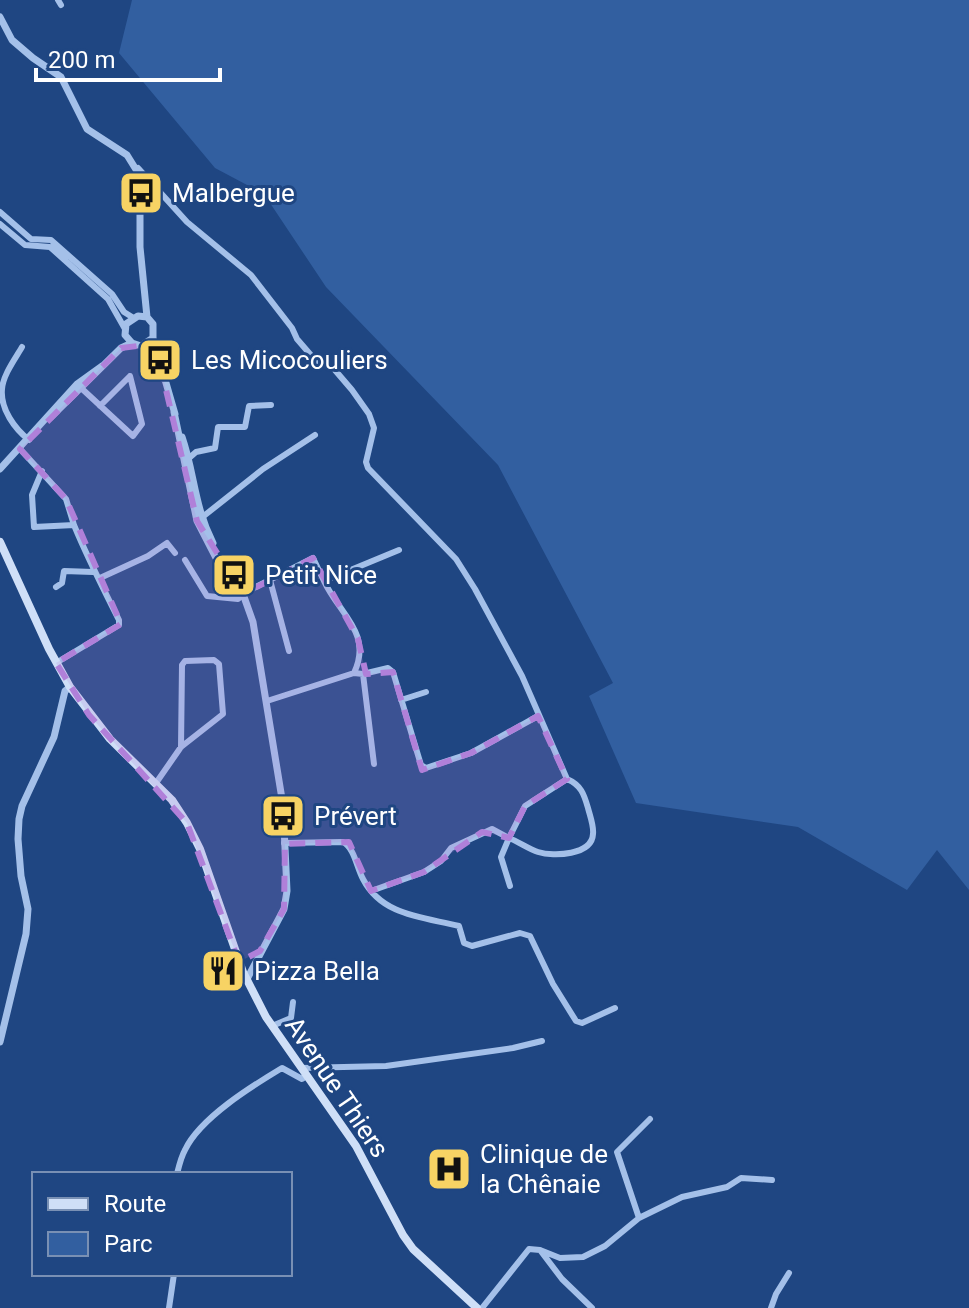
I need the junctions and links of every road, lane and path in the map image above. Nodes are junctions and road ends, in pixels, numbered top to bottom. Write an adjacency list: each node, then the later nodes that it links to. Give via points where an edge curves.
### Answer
1 (0, 17): 2 (street, via 12,40 61,77 87,129)
2 (135, 166): 5 (street, via 140,176 145,305); 42 (street, via 187,222 251,275 306,350 334,369 352,390 374,428 368,468 456,559 494,622)
3 (0, 212): 5 (street, via 31,239 51,240 112,294 124,312)
4 (0, 224): 6 (street, via 25,245 50,247 108,299)
5 (139, 317): 6 (street); 7 (street, via 155,329)
6 (125, 332): 8 (street); 11 (street)
7 (153, 338): 9 (street); 12 (street)
8 (132, 343): 9 (street); 11 (street)
9 (146, 345): 12 (street)
10 (22, 347): 17 (street, via 2,389 8,415)
11 (121, 348): 13 (street)
12 (158, 356): 19 (street)
13 (79, 387): 15 (street); 17 (street)
14 (271, 405): 19 (street, via 249,406 245,427 218,427 215,448)
15 (100, 406): 15 (street, via 133,436 142,424 130,376)
16 (315, 435): 22 (street)
17 (29, 440): 18 (street)
18 (20, 449): 20 (street); 21 (street)
19 (187, 460): 22 (street)
20 (0, 469)
21 (42, 471): 23 (street, via 66,499); 23 (street, via 32,495 34,527)
22 (199, 520): 33 (street, via 216,558)
23 (74, 525): 28 (street)
24 (0, 542): 35 (main road, Avenue Thiers)
25 (399, 550): 31 (street)
26 (175, 553): 29 (street, via 167,543)
27 (185, 560): 33 (street, via 207,596 238,599)
28 (93, 572): 29 (street); 32 (street, via 64,571)
29 (100, 578): 35 (street, via 119,625)
30 (270, 580): 31 (street, via 313,558); 33 (street); 34 (street)
31 (324, 581): 36 (street, via 358,639 361,654)
32 (56, 587)
33 (244, 593): 40 (street)
34 (289, 651)
35 (56, 663): 38 (main road, Avenue Thiers)
36 (354, 673): 37 (street); 40 (street)
37 (363, 674): 41 (street, via 388,668); 44 (street)
38 (70, 687): 46 (main road, Avenue Thiers, via 110,739); 56 (street, via 22,806 18,839 28,919)
39 (426, 692): 41 (street)
40 (269, 700): 48 (street)
41 (401, 700): 42 (street, via 426,768 471,753)
42 (538, 716): 45 (street)
43 (181, 747): 43 (street, via 223,714 219,664 214,660 182,665); 46 (street)
44 (374, 764)
45 (567, 779): 47 (street, via 525,806); 47 (street, via 585,796 590,844 553,854)
46 (156, 783): 52 (main road, Avenue Thiers, via 200,849)
47 (509, 838): 49 (street, via 501,857); 50 (street, via 492,829 482,832 451,848 424,872)
48 (284, 843): 50 (street, via 351,846); 51 (street, via 284,909)
49 (510, 886)
50 (371, 891): 55 (street, via 394,911 459,926 464,943 472,946 520,933 530,936 576,1021)
51 (260, 951): 52 (street); 53 (street)
52 (239, 962): 53 (main road, Avenue Thiers)
53 (247, 979): 57 (main road, Avenue Thiers)
54 (293, 1002): 57 (street, via 291,1018)
55 (615, 1008)
56 (2, 1016): 59 (street)
57 (272, 1026): 60 (main road, Avenue Thiers)
58 (542, 1041): 60 (street, via 386,1066)
59 (0, 1042)
60 (301, 1068): 61 (main road, Avenue Thiers)
61 (307, 1076): 63 (street, via 302,1079 282,1068 251,1087 206,1123 186,1147); 70 (main road, Avenue Thiers, via 356,1146 413,1249)
62 (650, 1119): 65 (street, via 617,1152)
63 (178, 1172)
64 (772, 1180): 65 (street, via 741,1178)
65 (639, 1218): 66 (street, via 583,1257 560,1258)
66 (540, 1250): 70 (street, via 529,1249); 71 (street)
67 (789, 1273): 72 (street)
68 (174, 1276): 69 (street)
69 (169, 1308)
70 (480, 1308)
71 (592, 1308)
72 (771, 1308)

